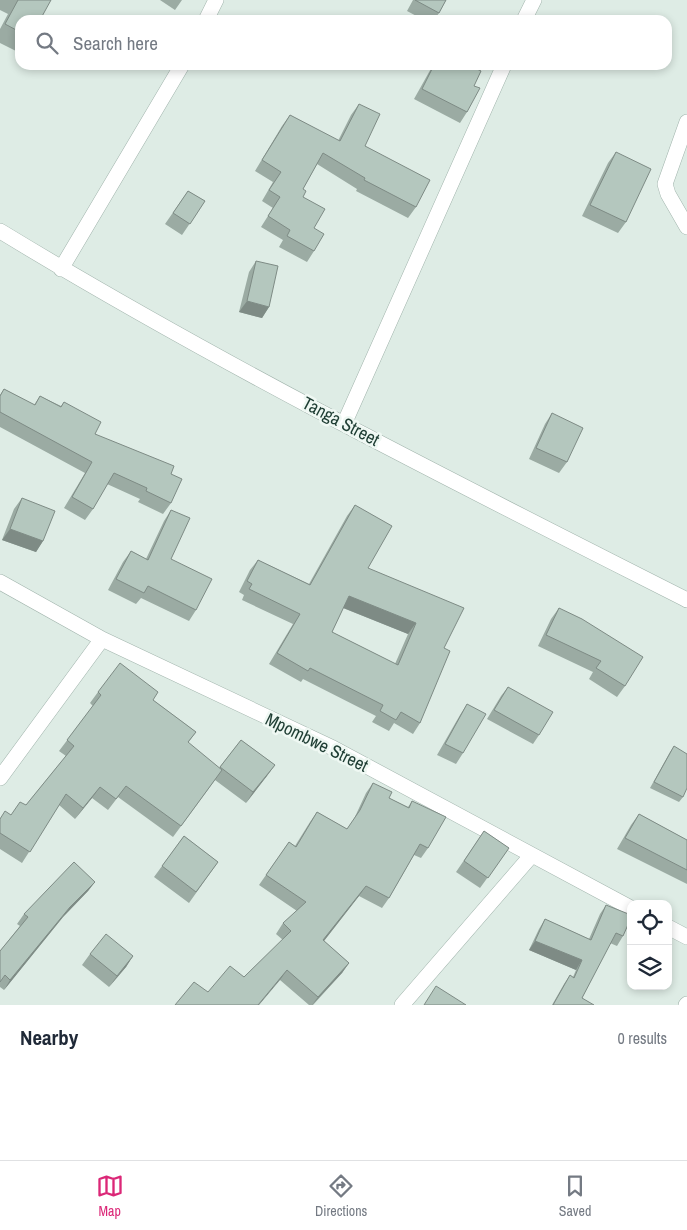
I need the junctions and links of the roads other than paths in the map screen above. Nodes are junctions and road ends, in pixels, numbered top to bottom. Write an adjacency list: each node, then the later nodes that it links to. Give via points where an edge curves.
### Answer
1 (216, 0): 3 (street)
2 (534, 0): 4 (street)
3 (208, 15)
4 (526, 15)
5 (179, 70): 10 (street)
6 (502, 70): 11 (street)
7 (687, 122): 8 (street, via 665,184)
8 (687, 227)
9 (0, 232): 10 (street, Tanga Street)
10 (61, 269): 11 (street, Tanga Street)
11 (344, 424): 13 (street, Tanga Street)
12 (0, 582): 14 (street, Mpombwe Street)
13 (687, 600)
14 (102, 639): 15 (street); 16 (street, Mpombwe Street, via 333,748)
15 (0, 778)
16 (531, 856): 17 (street, Mpombwe Street); 20 (street)
17 (627, 906)
18 (672, 929): 19 (street)
19 (687, 937)
20 (402, 1005)

